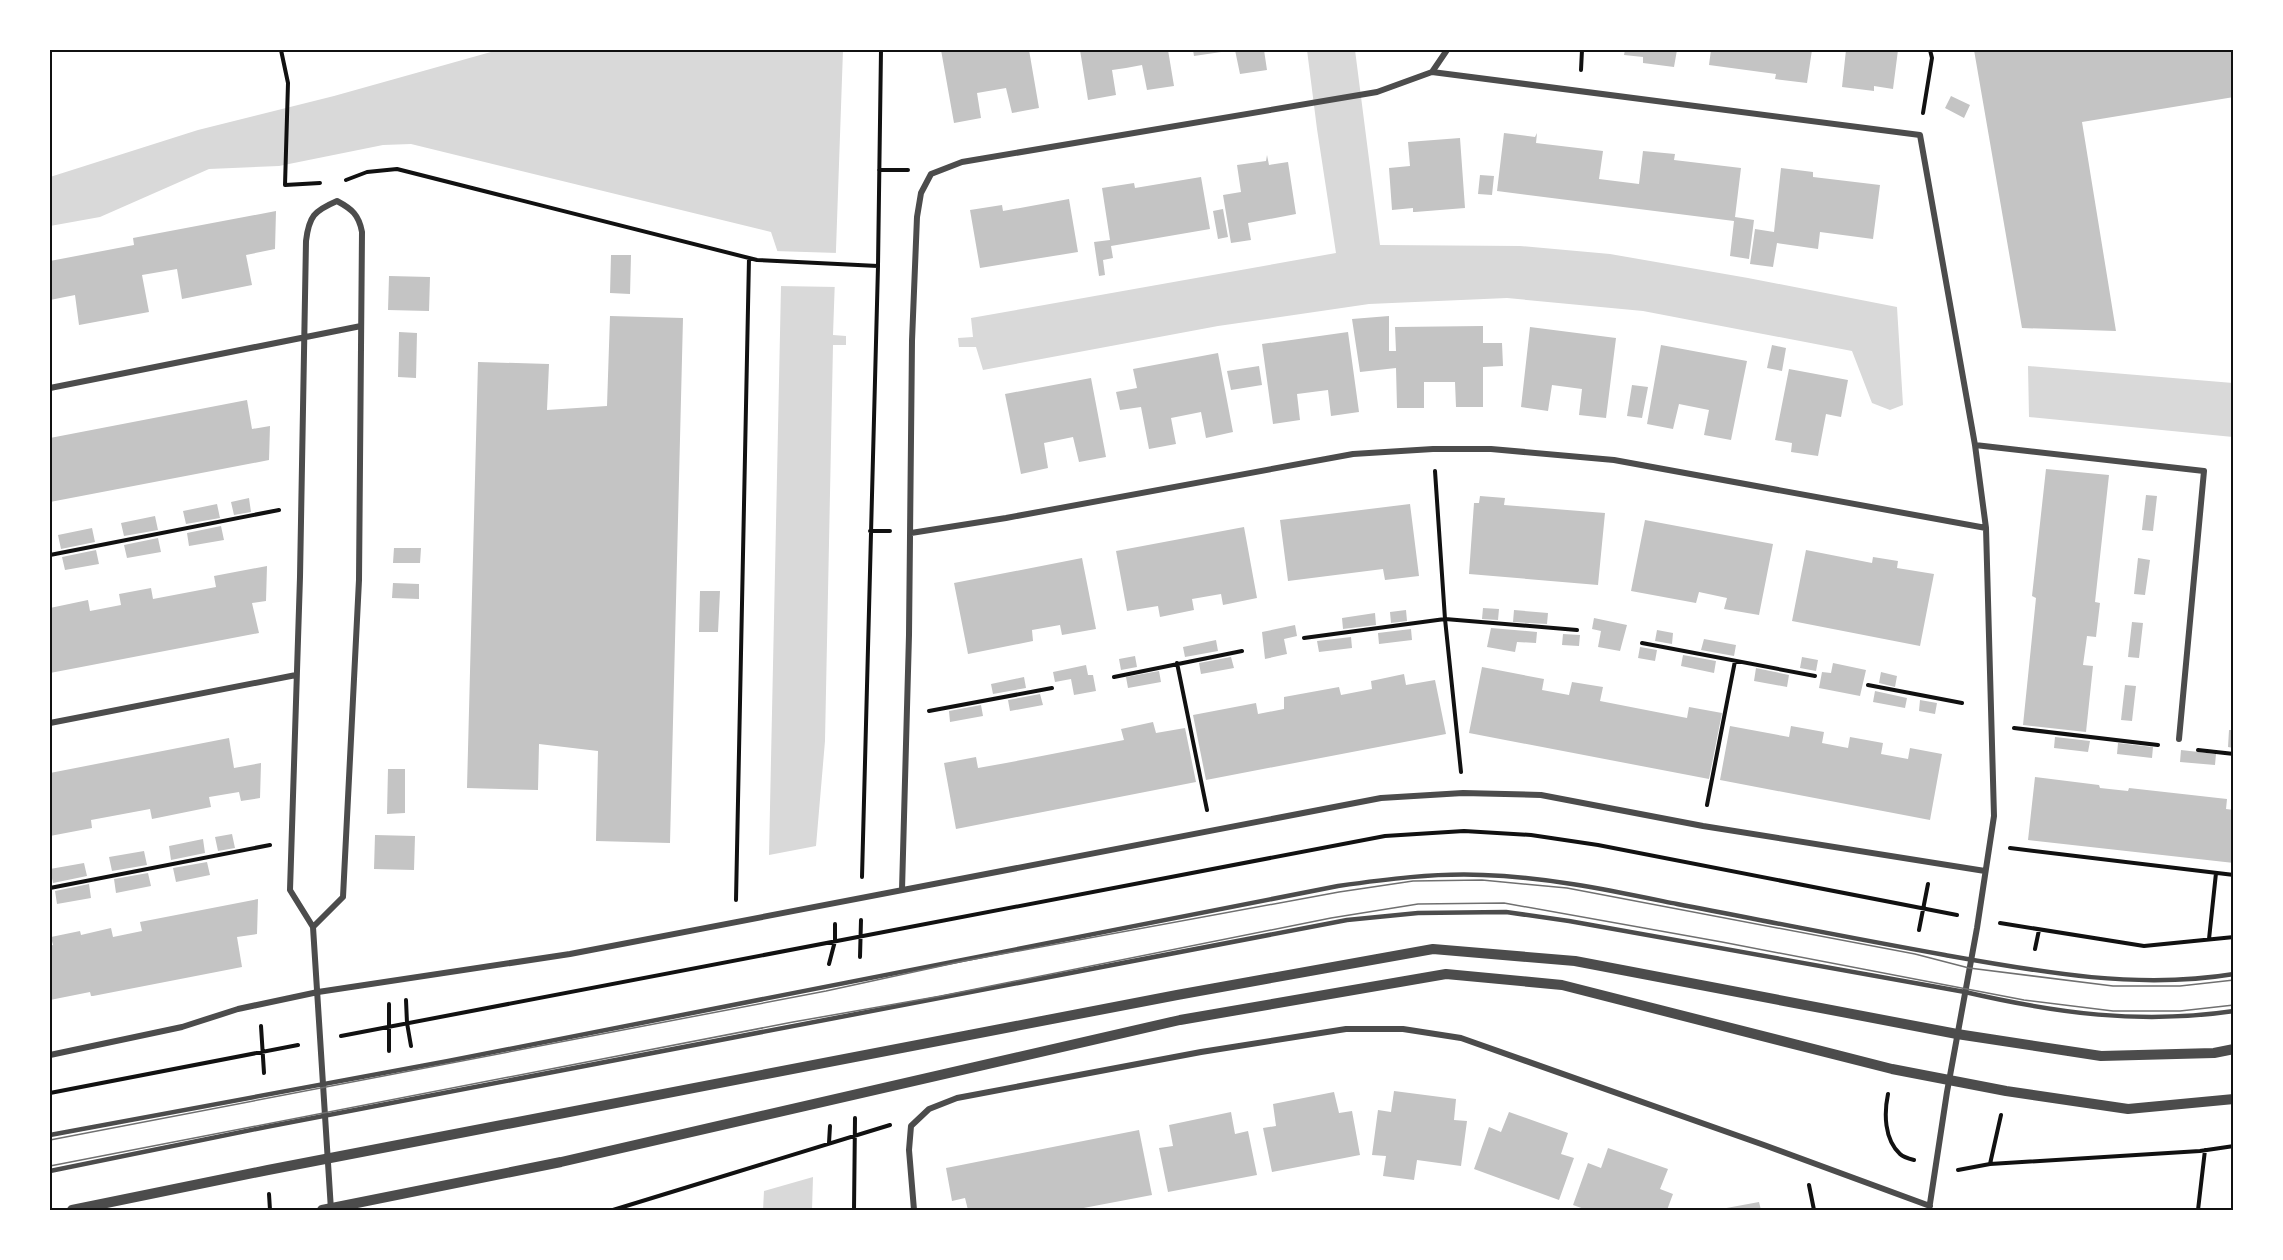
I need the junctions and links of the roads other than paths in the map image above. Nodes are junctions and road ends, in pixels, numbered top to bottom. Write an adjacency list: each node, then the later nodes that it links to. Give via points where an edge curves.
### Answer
1 (1447, 50): 2 (street)
2 (1432, 72): 6 (street, via 1920,135); 8 (street, via 1377,92 962,162 931,174 921,193 917,217)
3 (361, 326): 4 (street); 4 (street, via 360,220 351,208 337,201 322,207 308,225); 14 (street, via 358,580 343,897)
4 (304, 337): 5 (street); 9 (street)
5 (50, 388)
6 (1975, 445): 7 (street); 11 (street, via 2204,471)
7 (1986, 528): 8 (street, via 1614,460 1491,449 1433,449 1353,454); 12 (street, via 1994,816)
8 (911, 532): 13 (street)
9 (296, 675): 10 (street); 14 (street, via 290,890)
10 (50, 723)
11 (2179, 739)
12 (1985, 872): 13 (street, via 1541,795 1463,793 1381,798); 15 (street)
13 (902, 890): 17 (street, via 570,954)
14 (313, 927): 17 (street)
15 (1971, 960): 16 (lane, via 2111,980); 18 (street); 24 (lane, via 1568,882 1484,874 1424,875 1338,886)
16 (2234, 974)
17 (318, 992): 22 (street, via 238,1009 182,1027); 24 (street)
18 (1965, 992): 19 (lane, via 2024,1006 2112,1017 2192,1017); 20 (street); 26 (lane, via 1569,921 1506,912 1418,912 1347,920)
19 (2234, 1011)
20 (1957, 1034): 21 (street, via 2101,1056); 23 (street); 28 (street, via 1575,961 1433,949)
21 (2234, 1049)
22 (50, 1054)
23 (1949, 1081): 25 (street, via 2128,1109); 30 (street); 32 (street, via 1562,986 1446,974 1180,1020 561,1162)
24 (324, 1083): 26 (street); 27 (lane)
25 (2234, 1099)
26 (325, 1116): 28 (street); 29 (lane)
27 (50, 1135)
28 (327, 1159): 31 (street); 32 (street)
29 (50, 1171)
30 (1929, 1208): 33 (street, via 1461,1038 1403,1029 1335,1031 957,1098 929,1109 911,1126)
31 (72, 1210)
32 (328, 1210)
33 (914, 1210)

